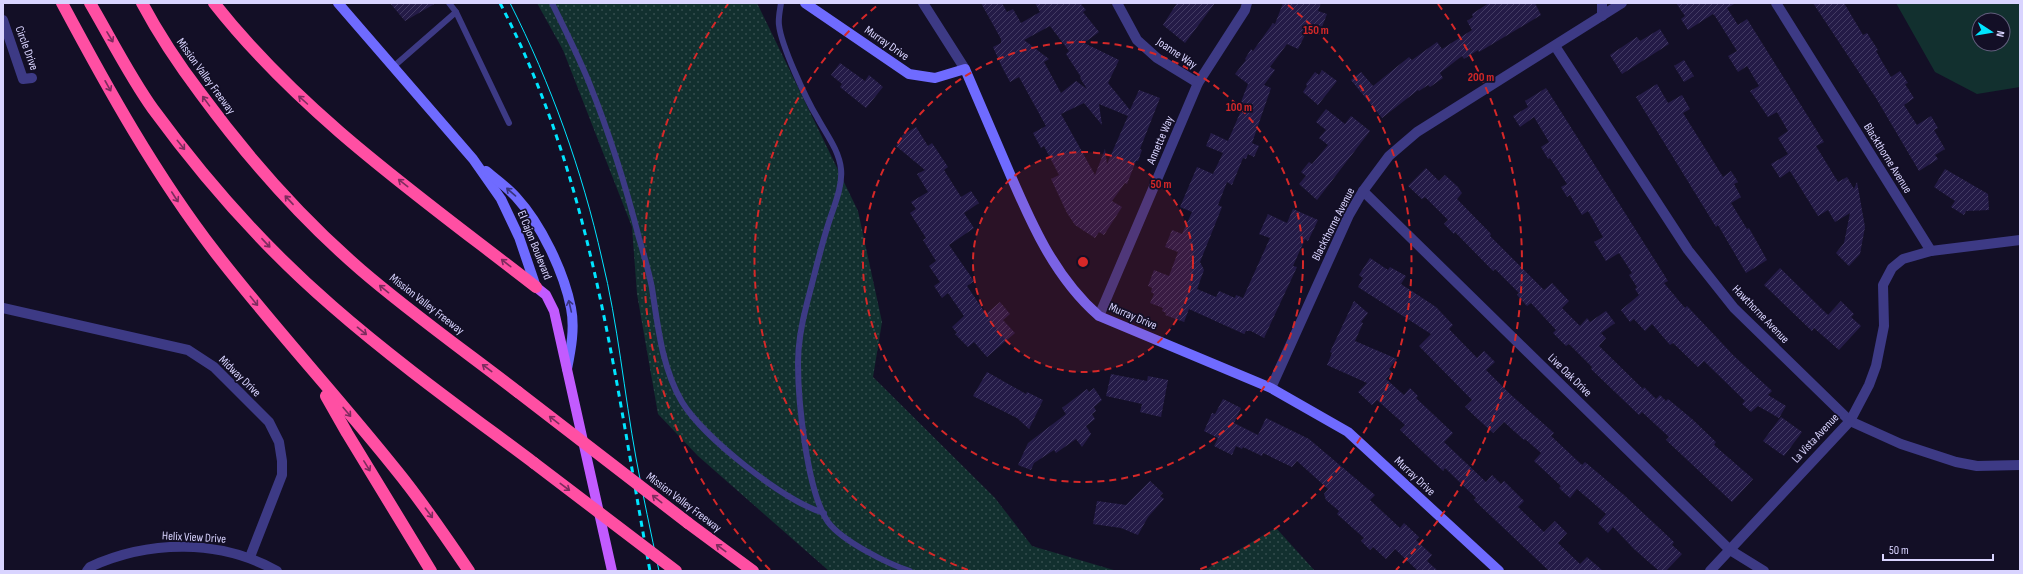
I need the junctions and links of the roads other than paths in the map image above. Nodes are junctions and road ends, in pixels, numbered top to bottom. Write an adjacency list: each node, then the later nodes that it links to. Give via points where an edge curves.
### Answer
1 (62, 3): 33 (highway, one-way to 33, via 133,132 178,202 215,252)
2 (90, 3): 45 (highway, one-way to 45, bridge, via 152,108 216,188 268,246 337,310 396,359)
3 (142, 3): 46 (highway, Mission Valley Freeway, one-way to 3, bridge, via 361,270 260,169 220,121 153,25)
4 (214, 3): 29 (highway, one-way to 4, via 353,144 284,83)
5 (338, 3): 20 (street, El Cajon Boulevard)
6 (449, 3): 16 (lane)
7 (552, 3): 37 (lane, via 590,84 608,132 652,287 666,366 683,403 710,435 736,458 789,497)
8 (781, 3): 37 (lane, via 779,25 787,51 816,116 837,153 841,170 841,181 806,309 798,362 799,393 808,457 815,494)
9 (805, 3): 21 (street, Murray Drive, via 909,74 935,78)
10 (923, 3): 21 (street)
11 (1117, 3): 23 (street, Joanne Way, via 1137,40 1157,58)
12 (1248, 3): 23 (street, Annette Way)
13 (1602, 3): 17 (street)
14 (1622, 3): 17 (street, Blackthorne Avenue)
15 (1776, 3): 28 (street, Blackthorne Avenue)
16 (456, 12): 20 (lane); 24 (lane)
17 (1602, 16): 19 (street, Blackthorne Avenue)
18 (3, 20): 22 (street, Circle Drive, via 23,79)
19 (1555, 46): 26 (street, Blackthorne Avenue, via 1416,132 1389,156); 35 (street, Hawthorne Avenue, via 1693,256 1734,308)
20 (393, 67): 25 (street, El Cajon Boulevard)
21 (966, 69): 31 (street, Murray Drive, via 1032,226 1060,272 1085,304)
22 (32, 78)
23 (1198, 83): 31 (street, Annette Way)
24 (509, 123)
25 (473, 159): 29 (street, El Cajon Boulevard, via 501,199 519,237); 32 (street, El Cajon Boulevard, one-way to 25, via 572,345 572,309 552,253 536,224 516,197)
26 (1364, 191): 34 (street, Blackthorne Avenue, via 1349,215); 38 (street, Live Oak Drive)
27 (2020, 240): 28 (street)
28 (1931, 251): 35 (street, La Vista Avenue, via 1903,259 1892,268 1883,285 1884,326 1876,366)
29 (536, 287): 32 (main road, El Cajon Boulevard, via 546,296 554,311)
30 (3, 308): 39 (street, Midway Drive, via 188,350 214,367 269,422 279,442 282,475)
31 (1099, 316): 34 (street, Murray Drive)
32 (567, 369): 44 (main road, El Cajon Boulevard)
33 (313, 372): 42 (highway, one-way to 42, via 346,433); 43 (highway, one-way to 43, via 397,471)
34 (1271, 388): 48 (street, Murray Drive, via 1348,432)
35 (1850, 421): 36 (street, Hawthorne Avenue, via 1902,444 1956,462 1977,466); 38 (street, La Vista Avenue)
36 (2020, 465)
37 (824, 514): 47 (lane, via 829,523 843,536 894,566)
38 (1730, 550): 49 (street, La Vista Avenue); 50 (street, Live Oak Drive)
39 (250, 557): 40 (street, Helix View Drive, via 226,551 168,547 124,554 90,567); 41 (street, Helix View Drive)
40 (87, 571)
41 (277, 571)
42 (431, 571)
43 (469, 571)
44 (612, 571)
45 (676, 571)
46 (752, 571)
47 (910, 571)
48 (1499, 571)
49 (1710, 571)
50 (1764, 571)

